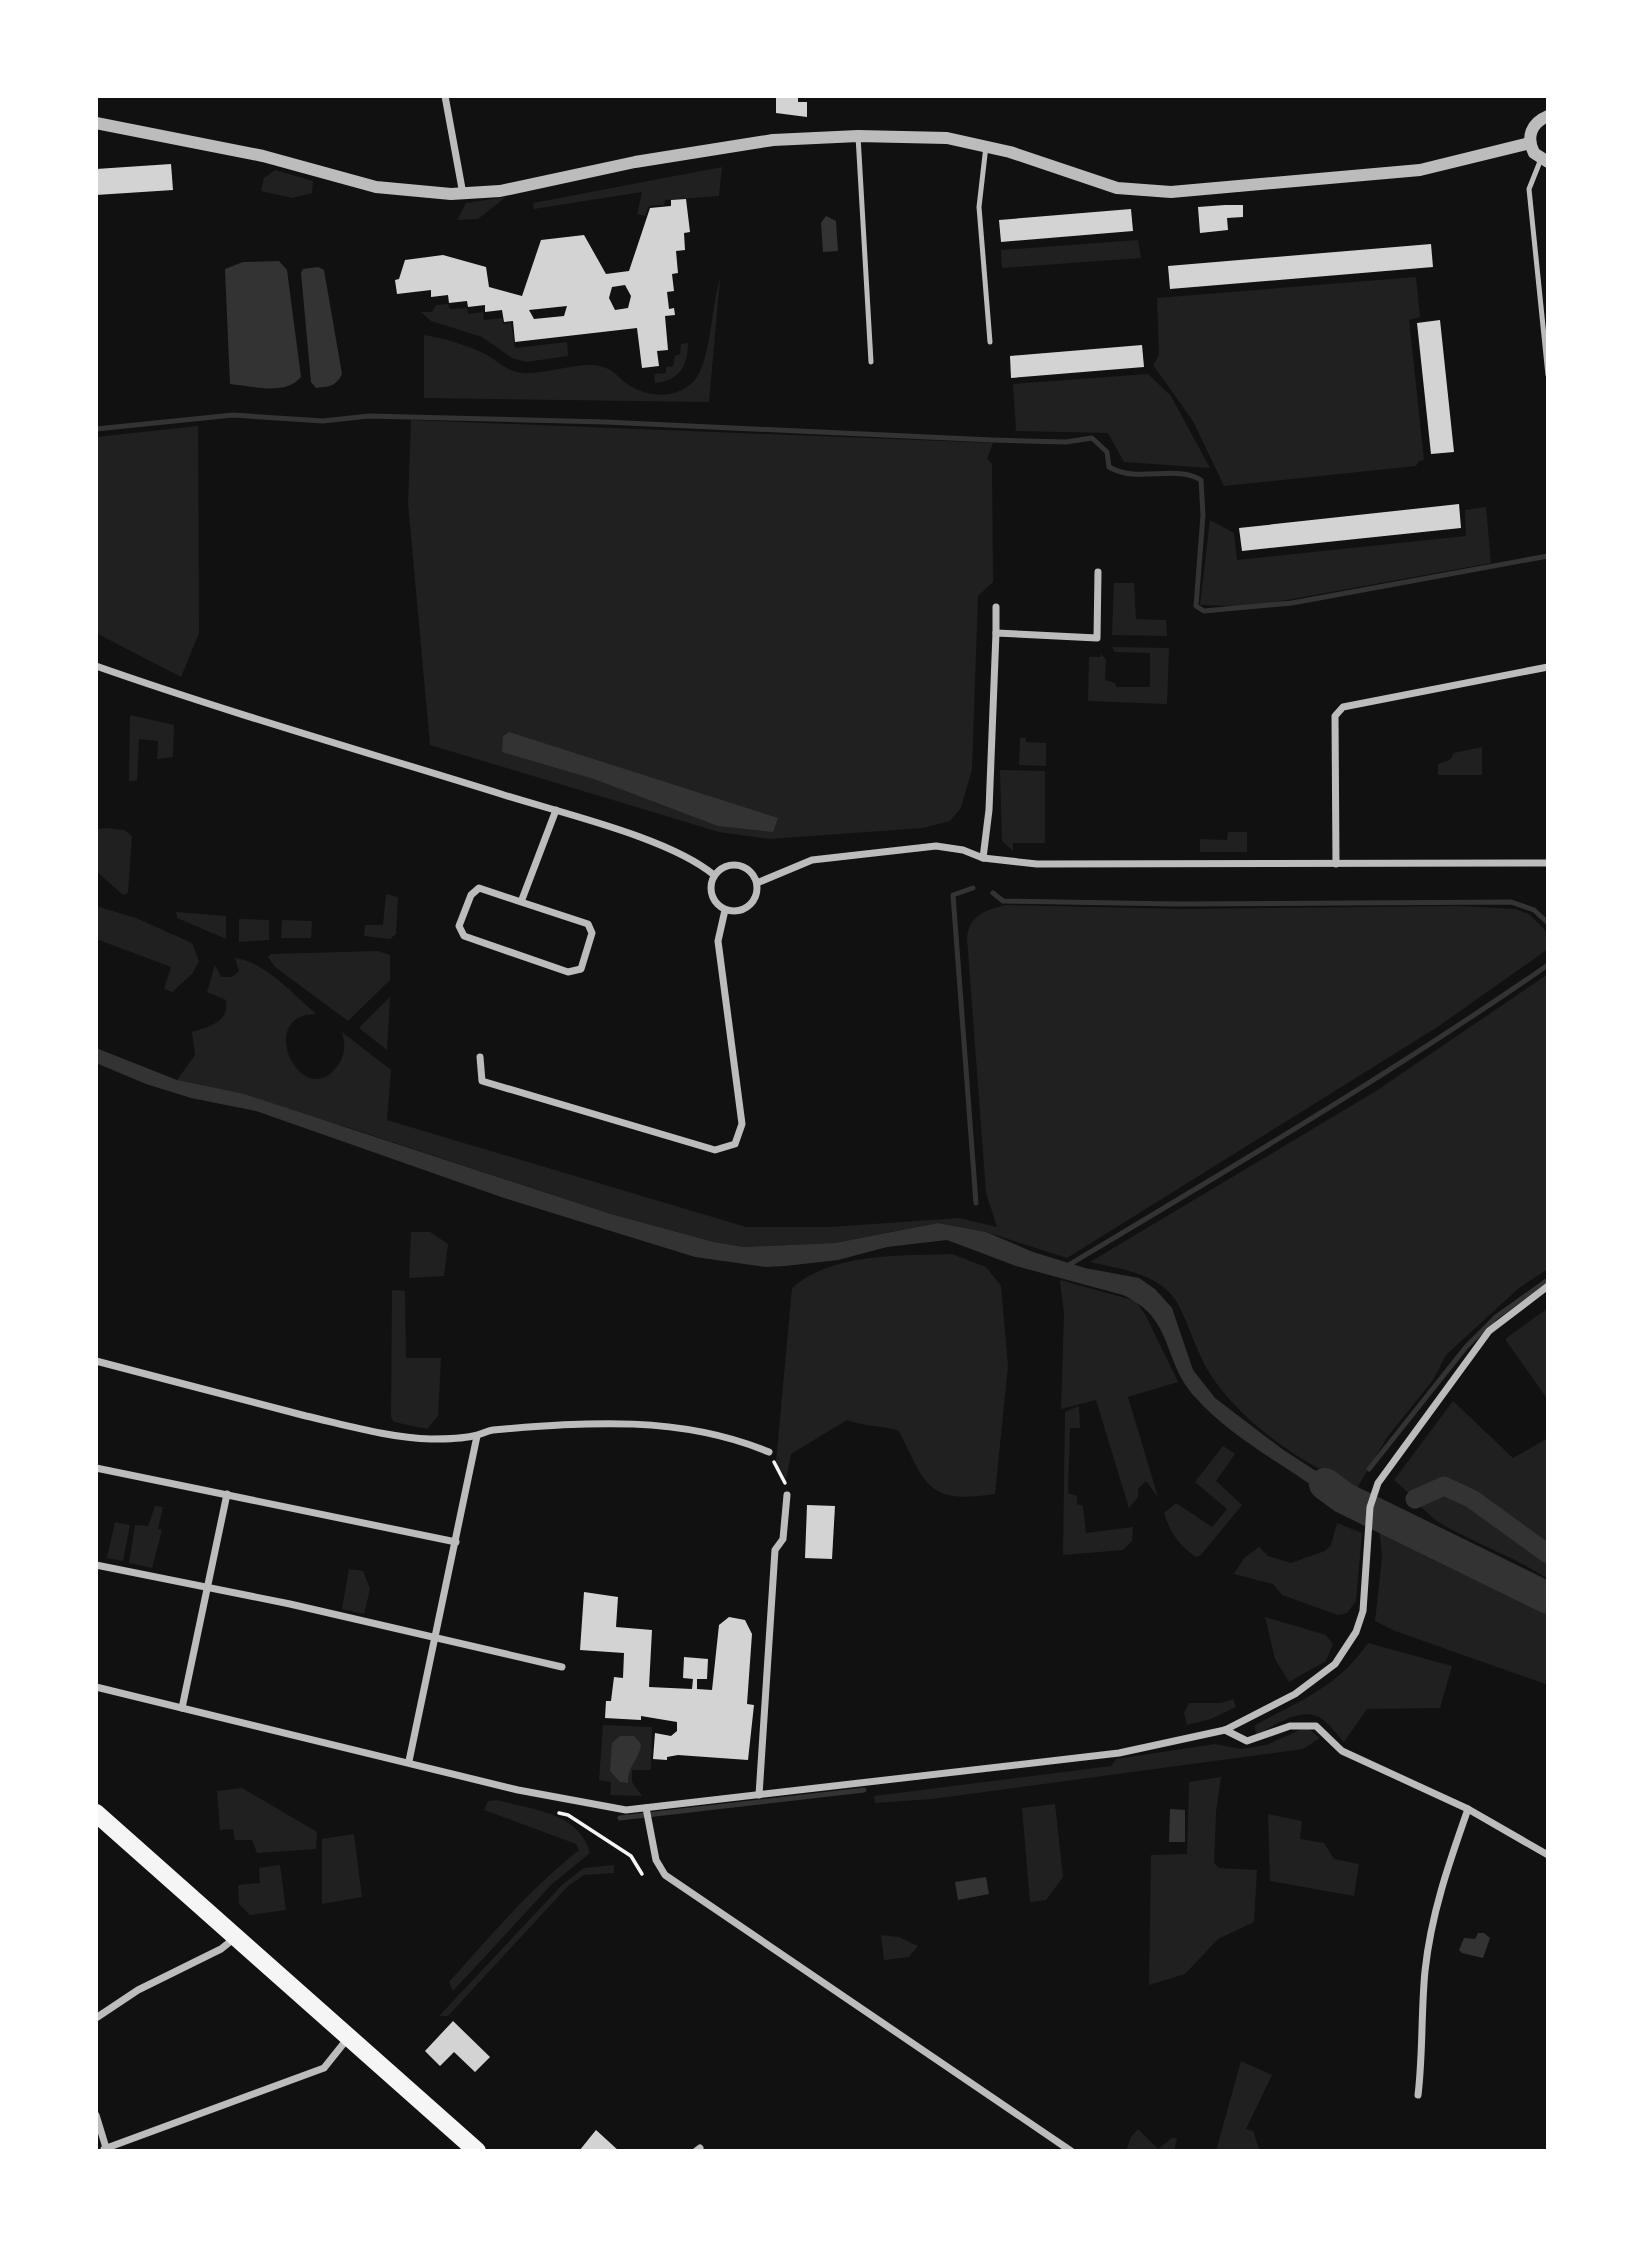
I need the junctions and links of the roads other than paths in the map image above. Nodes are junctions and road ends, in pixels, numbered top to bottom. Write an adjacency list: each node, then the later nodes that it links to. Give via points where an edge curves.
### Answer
1 (445, 96): 9 (street)
2 (1548, 108): 3 (street)
3 (1544, 118): 6 (street, via 1531,130)
4 (96, 123): 9 (street, via 263,156 376,187)
5 (858, 136): 7 (street, via 947,138); 9 (street, via 742,143 500,191); 11 (lane)
6 (1530, 143): 7 (street, via 1407,172 1171,192 1117,188); 8 (street)
7 (986, 145): 10 (lane, via 979,207)
8 (1545, 160): 12 (lane, via 1529,189)
9 (463, 194)
10 (990, 342)
11 (871, 362)
12 (1548, 375)
13 (1098, 572): 15 (street, via 1097,638)
14 (996, 607): 15 (street)
15 (996, 633): 19 (street)
16 (96, 666): 18 (street)
17 (1548, 667): 21 (street, via 1343,707 1335,716)
18 (556, 810): 22 (street, via 682,855); 24 (street)
19 (983, 858): 21 (street, via 1037,864); 23 (street, via 936,846 855,853 799,864)
20 (1548, 863): 21 (street)
21 (1336, 864)
22 (714, 875): 23 (street, via 734,864 749,870); 25 (street, via 711,895)
23 (757, 883): 25 (street, via 751,904 739,911)
24 (521, 902): 24 (street, via 588,924 592,933 581,970 568,972 464,936 459,926 471,895 479,888)
25 (725, 910): 26 (street, via 719,941 743,1124 735,1144 715,1150 482,1081)
26 (481, 1056)
27 (1548, 1286): 41 (street, via 1489,1331 1374,1491 1364,1604 1356,1632 1335,1664)
28 (96, 1361): 29 (street, via 252,1404 392,1434 431,1439)
29 (477, 1436): 30 (street, via 485,1431 589,1423 654,1423 734,1439); 34 (street)
30 (769, 1452)
31 (96, 1468): 32 (street)
32 (227, 1494): 34 (street); 36 (street)
33 (787, 1495): 43 (street, via 783,1539 775,1550)
34 (456, 1542): 37 (street)
35 (96, 1565): 36 (street)
36 (207, 1587): 37 (street); 40 (street)
37 (434, 1638): 38 (street); 42 (street)
38 (562, 1667)
39 (96, 1687): 40 (street)
40 (182, 1708): 42 (street)
41 (1225, 1730): 43 (street, via 1106,1755); 45 (street, via 1248,1741 1305,1724 1323,1731 1337,1748)
42 (409, 1761): 44 (street, via 550,1797 626,1810)
43 (759, 1795): 44 (street)
44 (646, 1808): 55 (street, via 656,1860 665,1875)
45 (1468, 1810): 47 (street); 51 (street, via 1442,1880 1433,1924 1424,1980)
46 (96, 1813): 48 (main road)
47 (1548, 1855)
48 (236, 1937): 49 (street); 50 (main road)
49 (96, 2018)
50 (349, 2037): 53 (street, via 324,2068); 54 (main road)
51 (1418, 2095)
52 (96, 2116): 53 (street)
53 (106, 2150)
54 (477, 2151)
55 (1070, 2151)

